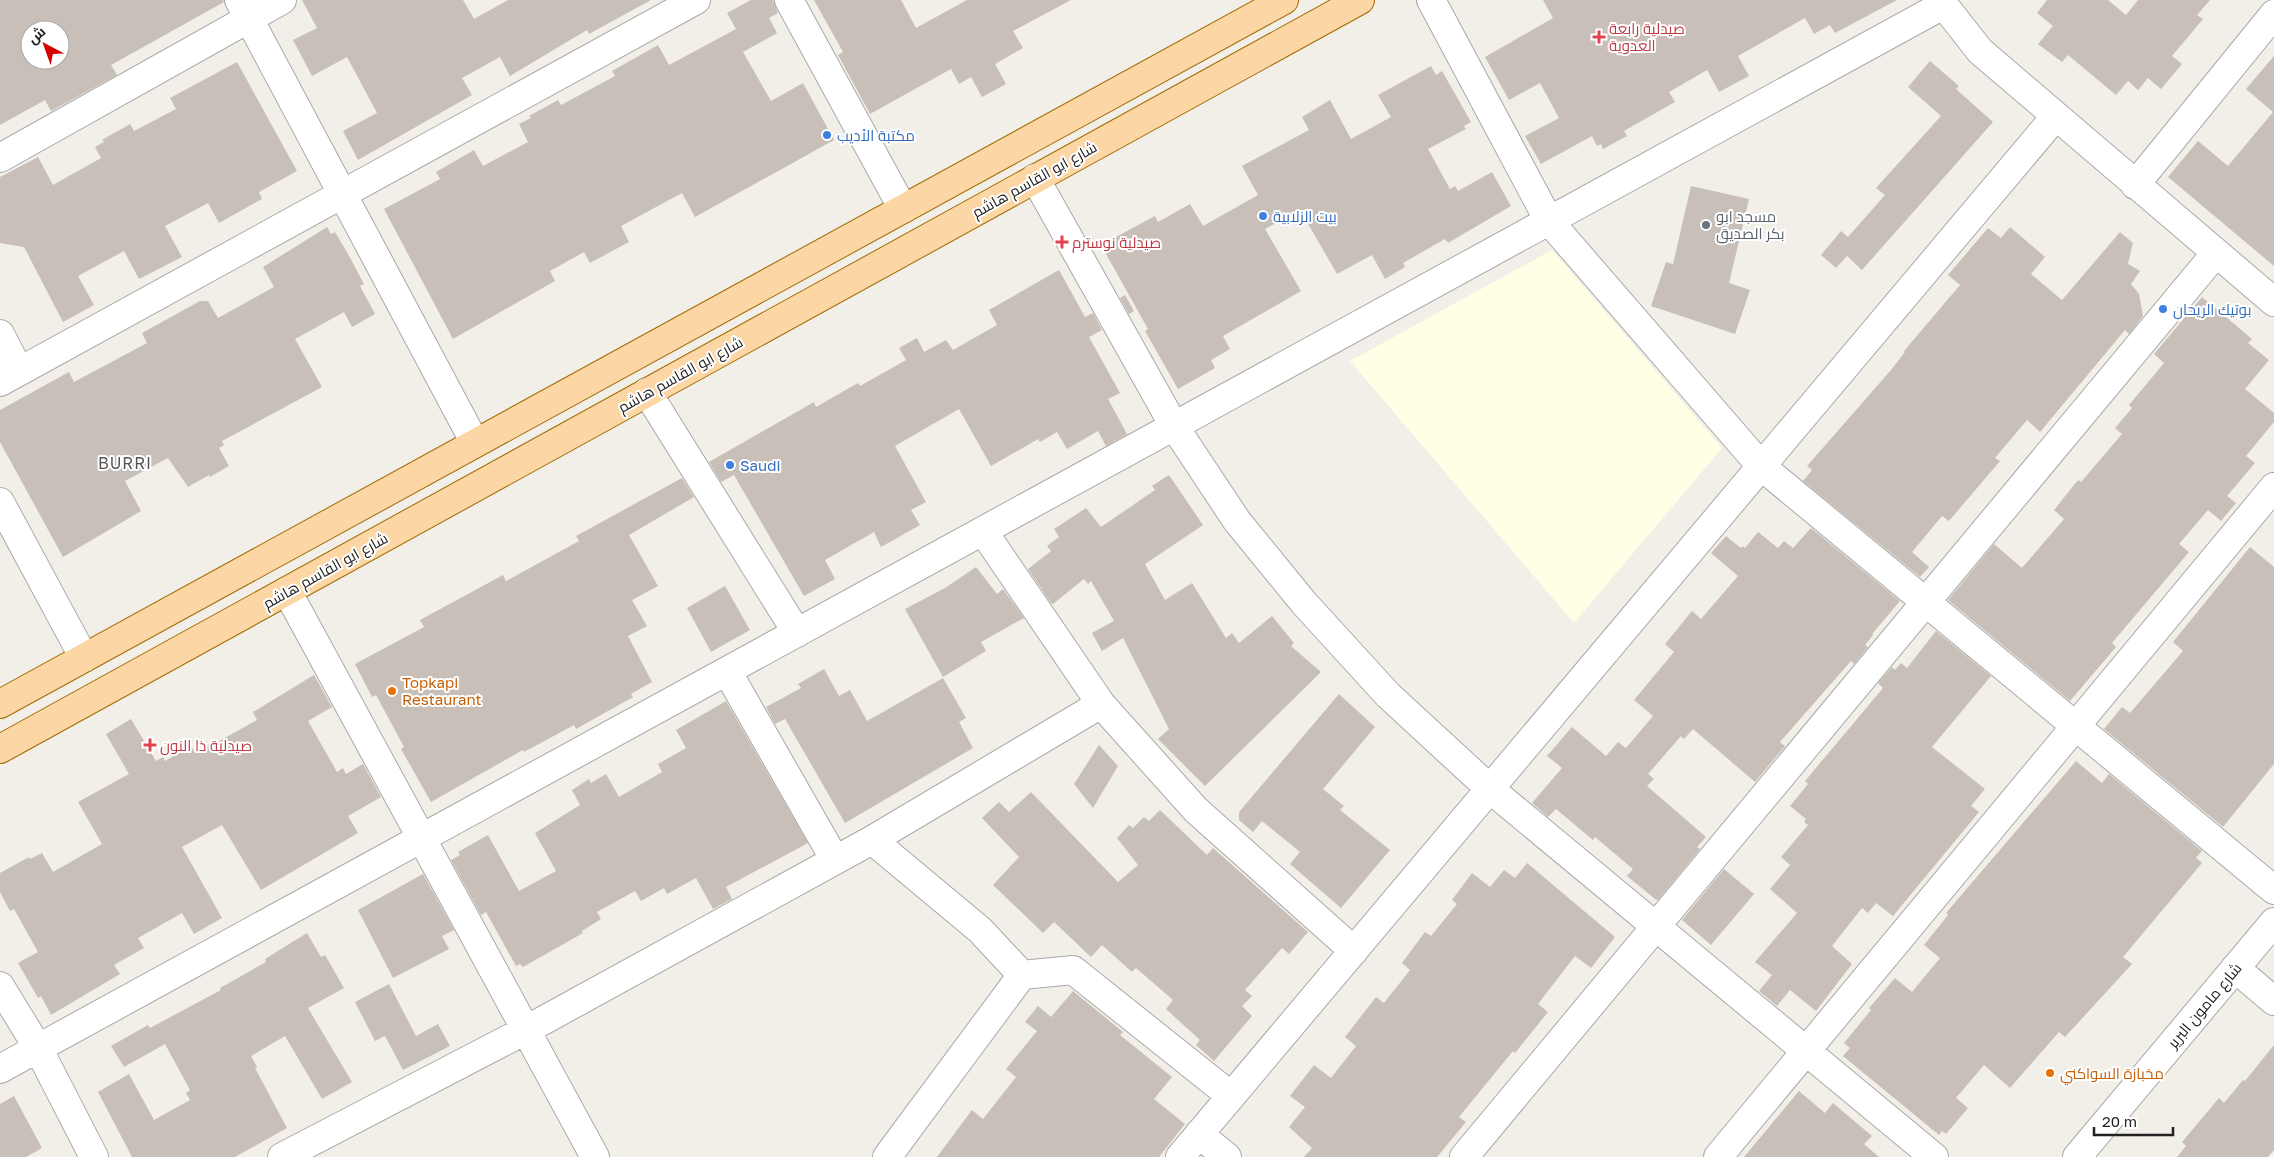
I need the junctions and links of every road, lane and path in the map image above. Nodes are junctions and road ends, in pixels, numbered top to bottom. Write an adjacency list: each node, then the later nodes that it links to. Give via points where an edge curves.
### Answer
1 (282, 0): 8 (street)
2 (694, 0): 14 (street)
3 (790, 0): 15 (street)
4 (1284, 0): 15 (main road)
5 (1360, 0): 12 (main road, شارع ابو القاسم هاشم)
6 (1431, 0): 16 (street)
7 (1941, 3): 10 (street, via 1980,51); 16 (street)
8 (244, 9): 11 (street); 14 (street)
9 (2274, 14): 13 (street)
10 (2055, 117): 13 (street); 24 (street)
11 (0, 158)
12 (1035, 178): 21 (main road, شارع ابو القاسم هاشم); 22 (street)
13 (2135, 185): 17 (street)
14 (342, 194): 20 (street); 23 (street)
15 (903, 209): 23 (main road)
16 (1549, 221): 22 (street); 24 (street)
17 (2216, 253): 18 (street); 29 (street)
18 (2274, 302)
19 (0, 334): 20 (street)
20 (10, 377)
21 (647, 392): 28 (main road, شارع ابو القاسم هاشم); 30 (street)
22 (1174, 426): 27 (street); 37 (street, via 1237,521 1304,603 1388,695)
23 (475, 443): 31 (main road)
24 (1761, 466): 29 (street); 37 (street)
25 (2274, 487): 35 (street)
26 (0, 502): 31 (street)
27 (983, 531): 30 (street); 34 (street)
28 (287, 591): 36 (main road, شارع ابو القاسم هاشم); 38 (street)
29 (1926, 602): 35 (street); 43 (street)
30 (797, 633): 32 (street)
31 (84, 658): 33 (main road)
32 (727, 671): 38 (street); 40 (street)
33 (0, 704)
34 (1101, 704): 39 (street); 44 (street, via 1196,810)
35 (2076, 726): 41 (street); 51 (street)
36 (0, 749)
37 (1490, 790): 43 (street); 44 (street)
38 (421, 839): 49 (street); 50 (street)
39 (872, 840): 40 (street); 46 (street, via 980,930)
40 (835, 860): 49 (street)
41 (2274, 890)
42 (2274, 922): 45 (street, شارع مامون البرير)
43 (1656, 926): 51 (street); 61 (street)
44 (1354, 951): 53 (street)
45 (2235, 968): 48 (street); 64 (street, شارع مامون البرير)
46 (1022, 975): 53 (street, via 1073,970); 58 (street)
47 (0, 986): 50 (street)
48 (2274, 1001)
49 (526, 1030): 56 (street); 57 (street)
50 (38, 1048): 52 (street); 55 (street)
51 (1806, 1052): 62 (street); 63 (street)
52 (0, 1069)
53 (1231, 1096): 54 (street)
54 (1200, 1134): 59 (street); 60 (street)
55 (94, 1157)
56 (282, 1157)
57 (595, 1157)
58 (887, 1157)
59 (1180, 1157)
60 (1227, 1157)
61 (1464, 1157)
62 (1718, 1157)
63 (1934, 1157)
64 (2077, 1157)

